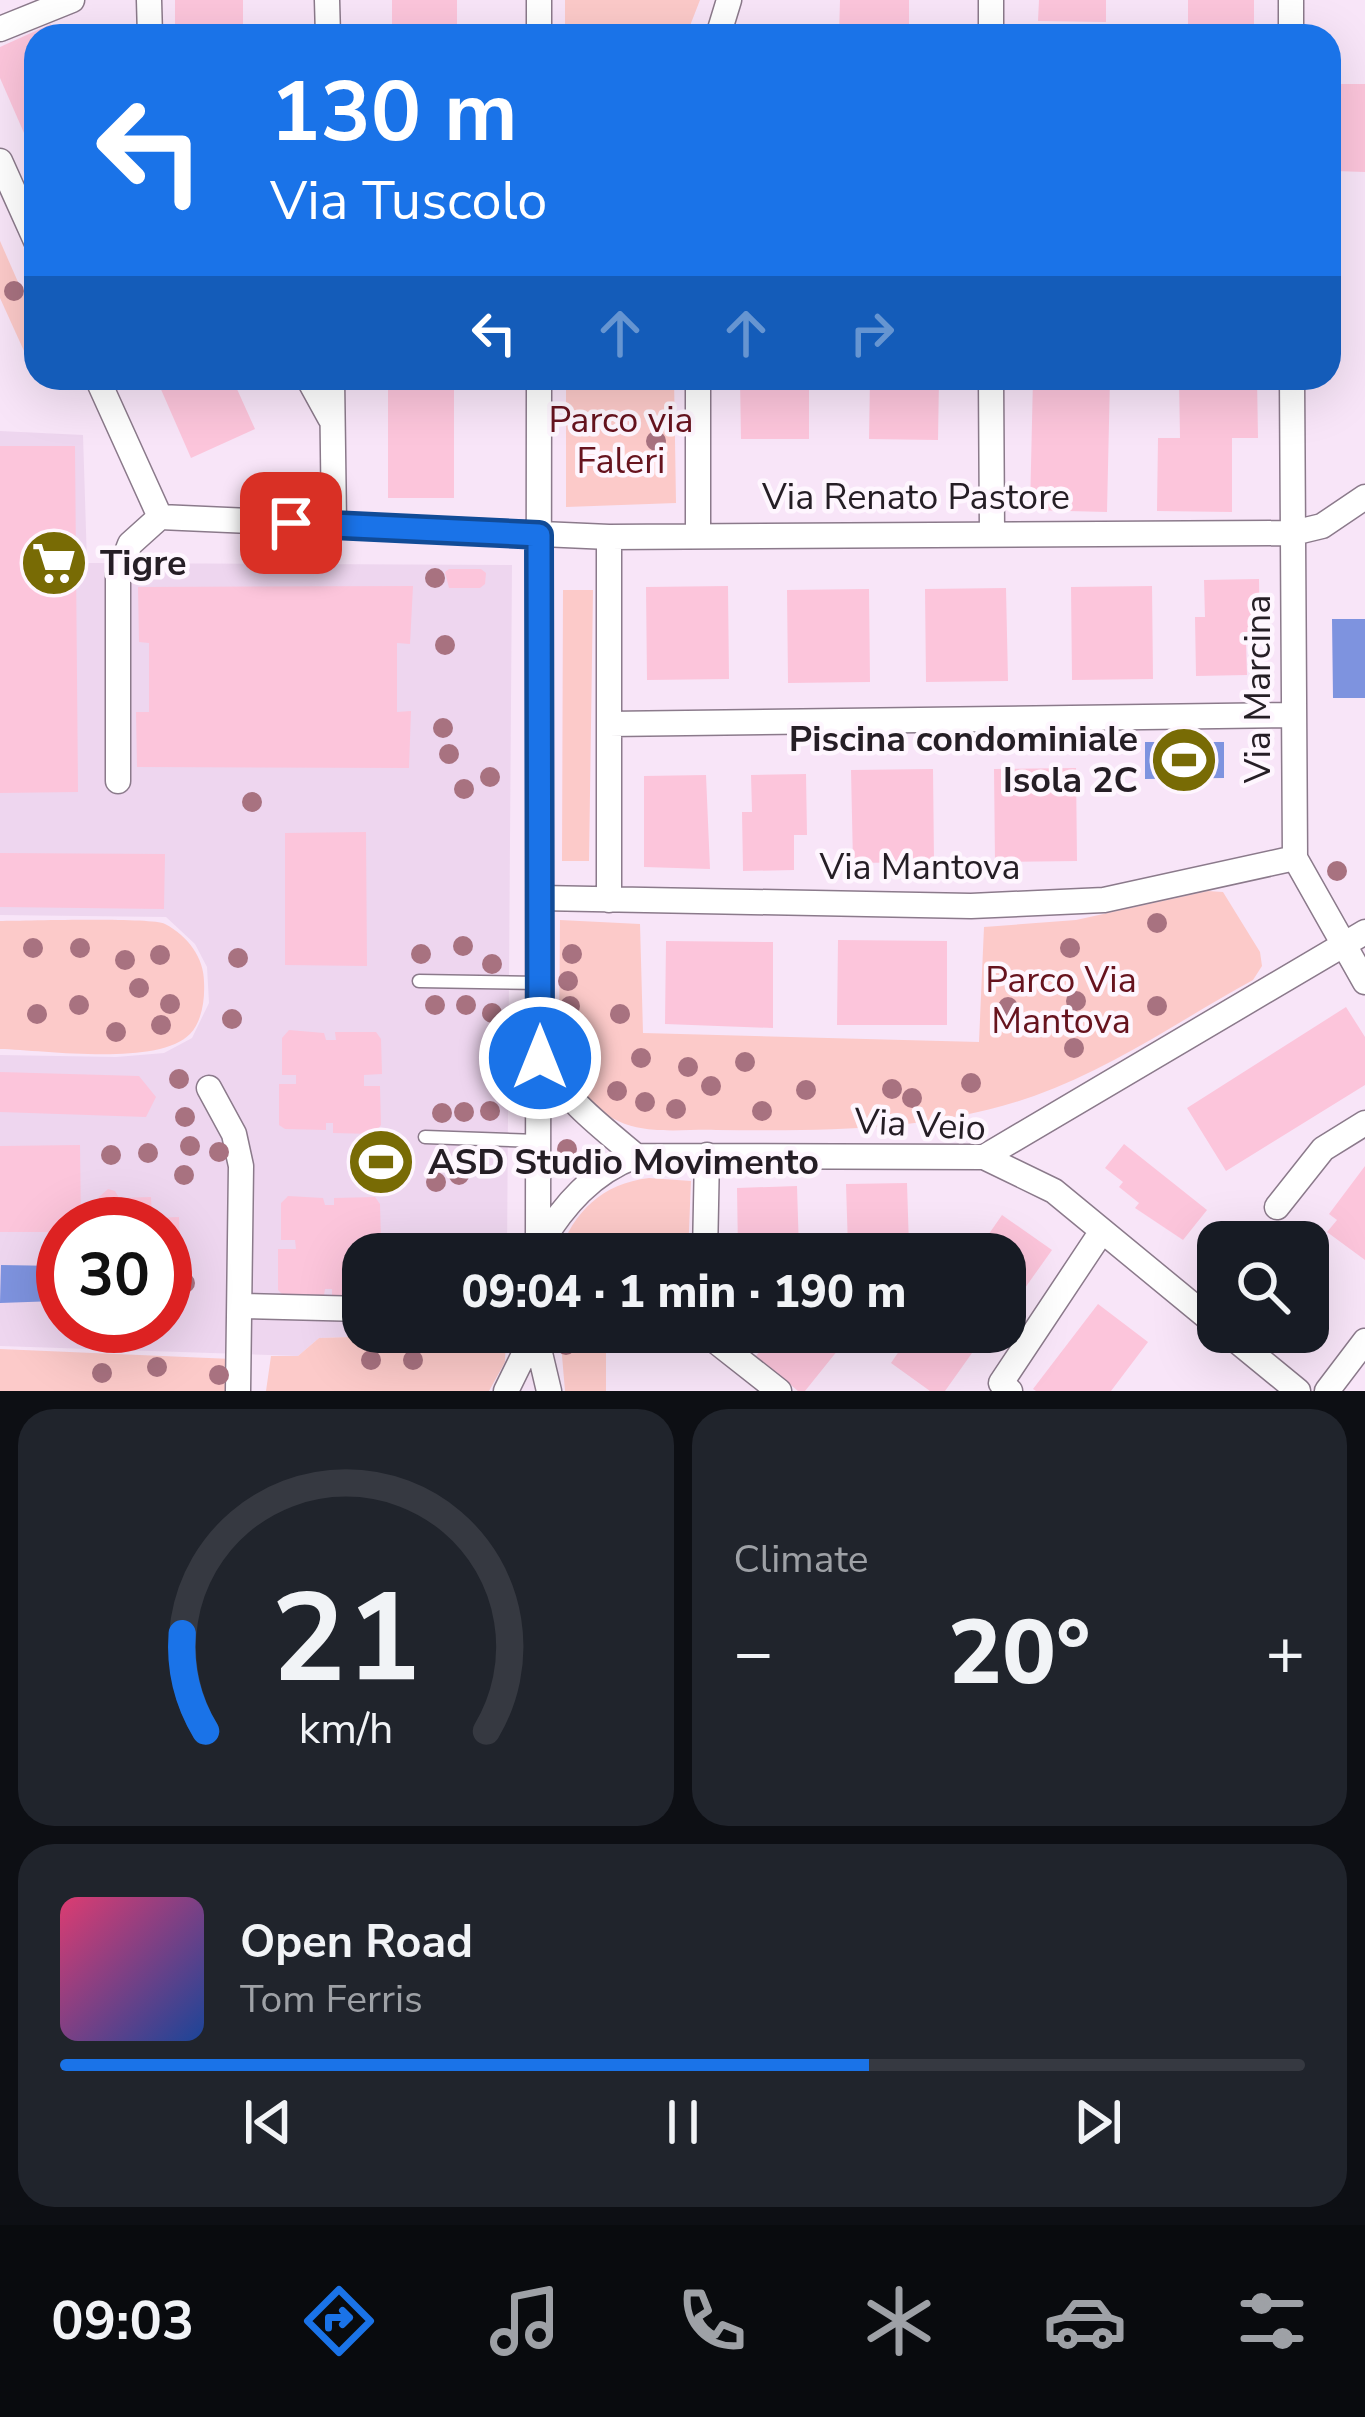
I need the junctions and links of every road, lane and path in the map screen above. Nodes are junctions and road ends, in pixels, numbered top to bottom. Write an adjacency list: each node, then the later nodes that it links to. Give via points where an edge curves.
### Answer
1 (72, 0): 2 (street)
2 (0, 29)
3 (0, 161): 4 (street)
4 (24, 215)
5 (103, 390): 14 (street)
6 (315, 390): 12 (street)
7 (332, 390): 12 (street)
8 (539, 390): 19 (street)
9 (698, 390): 18 (street)
10 (991, 390): 16 (street)
11 (1292, 390): 17 (street, Via Marcina)
12 (333, 424): 15 (street)
13 (1365, 497): 17 (street, via 1322,526)
14 (160, 517): 15 (street, Via Renato Pastore); 23 (street, via 130,544 118,575)
15 (334, 524): 19 (street, Via Renato Pastore)
16 (992, 532): 17 (street, Via Renato Pastore); 18 (street, Via Renato Pastore)
17 (1293, 533): 21 (street, Via Marcina)
18 (698, 534): 20 (street, Via Renato Pastore)
19 (539, 535): 20 (street, Via Renato Pastore); 25 (street)
20 (609, 537): 22 (street)
21 (1294, 715): 22 (street); 24 (street, Via Marcina)
22 (609, 724): 26 (street)
23 (118, 781)
24 (1295, 857): 26 (street, Via Mantova, via 1104,900); 27 (street, Via Marcina)
25 (540, 898): 26 (street, Via Mantova); 30 (street)
26 (610, 900)
27 (1354, 939): 29 (street, Via Marcina); 38 (street)
28 (418, 981): 30 (lane)
29 (1365, 982)
30 (540, 983): 31 (street)
31 (540, 1058): 35 (street); 37 (street, via 572,1103)
32 (209, 1088): 44 (street, via 241,1166)
33 (1365, 1123): 39 (street, via 1323,1149)
34 (425, 1138): 35 (lane)
35 (539, 1141): 41 (street)
36 (706, 1155): 37 (street, Via Veio); 38 (street, Via Veio); 43 (street)
37 (636, 1156): 42 (street, via 574,1196)
38 (984, 1157): 40 (street, Via Veio, via 1054,1191)
39 (1277, 1207)
40 (1102, 1231): 46 (street, Via Veio); 56 (street, via 1000,1383)
41 (538, 1233)
42 (550, 1233)
43 (705, 1233)
44 (242, 1306): 45 (street); 52 (street)
45 (342, 1308)
46 (1197, 1309)
47 (1365, 1341): 58 (street)
48 (525, 1353): 53 (street)
49 (540, 1353): 54 (street)
50 (731, 1353): 55 (street)
51 (1252, 1353): 57 (street)
52 (238, 1391)
53 (506, 1391)
54 (549, 1391)
55 (779, 1391)
56 (1010, 1391)
57 (1298, 1391)
58 (1328, 1391)

